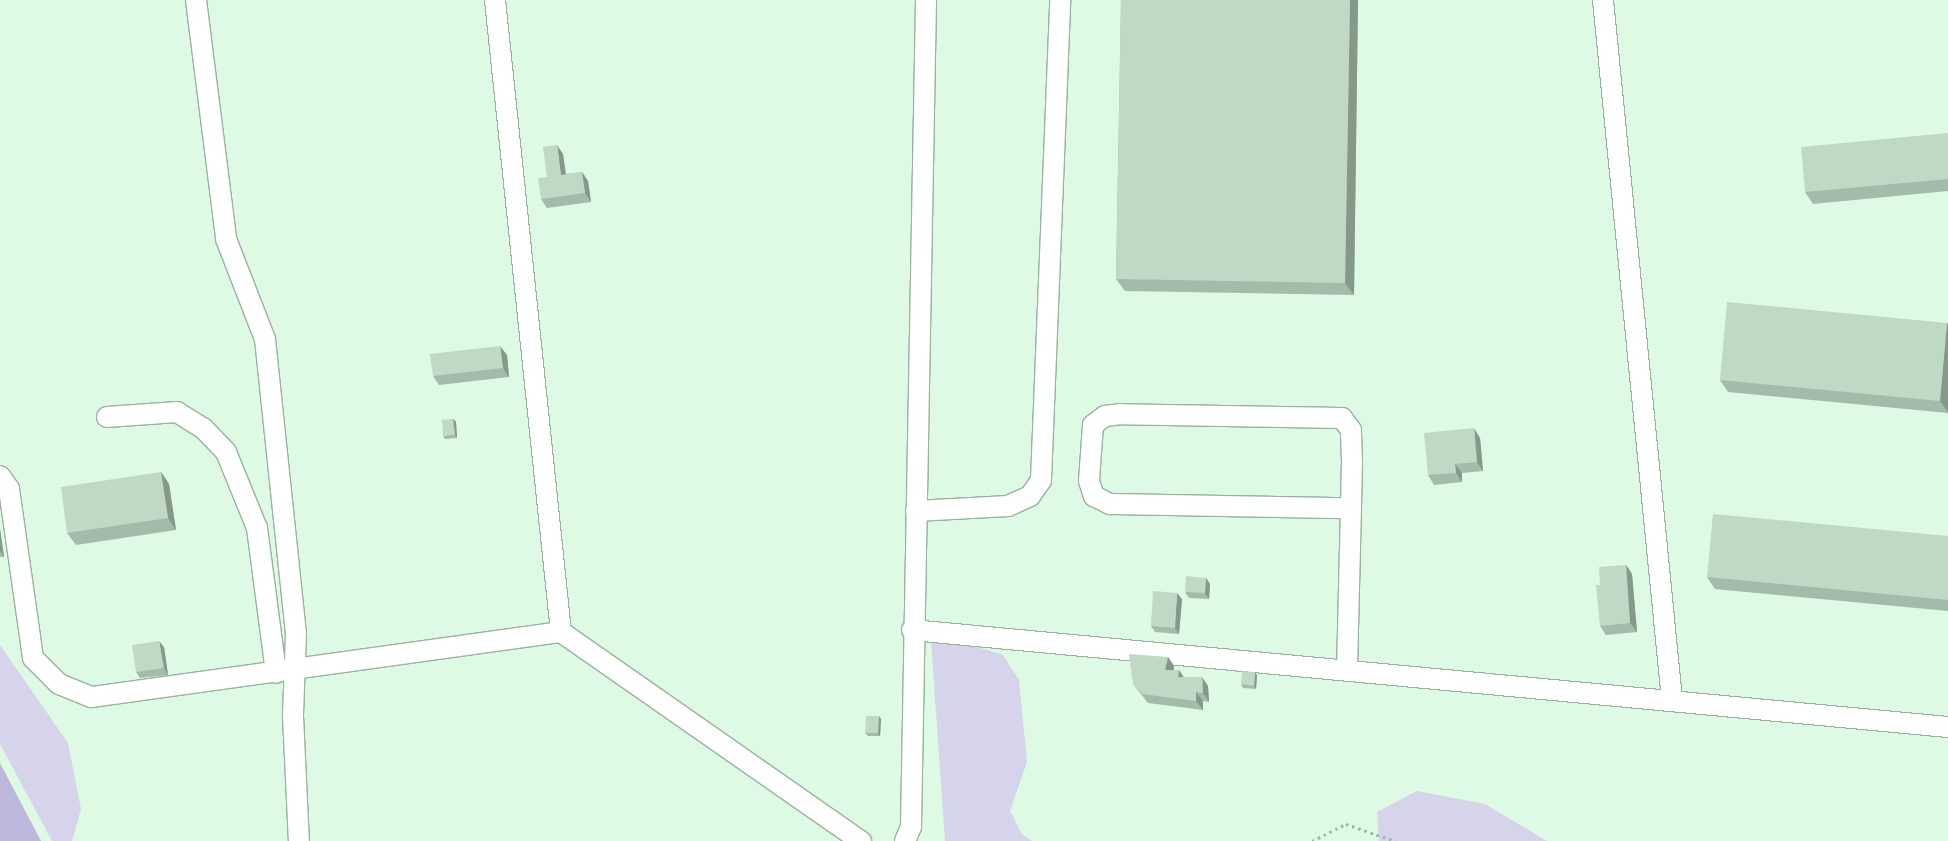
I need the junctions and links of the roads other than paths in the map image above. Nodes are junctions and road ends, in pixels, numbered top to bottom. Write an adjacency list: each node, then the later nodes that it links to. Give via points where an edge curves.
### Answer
1 (196, 0): 13 (lane, via 226,240 265,340 296,633)
2 (495, 0): 11 (lane)
3 (926, 0): 9 (lane)
4 (1060, 0): 9 (lane, via 1041,480 1030,496 1008,506)
5 (1603, 0): 14 (lane)
6 (107, 417): 13 (lane, via 178,412 203,428 226,452 258,528)
7 (0, 476): 13 (lane, via 9,489 33,658 59,684 92,697)
8 (1351, 508): 8 (lane, via 1352,430 1342,418 1121,414 1105,416 1093,425 1089,480 1094,496 1110,504); 12 (lane)
9 (916, 511): 10 (lane)
10 (912, 630): 12 (lane); 18 (lane, via 911,827)
11 (560, 632): 13 (lane); 17 (lane)
12 (1347, 670): 14 (lane)
13 (286, 672): 16 (lane)
14 (1672, 700): 15 (lane)
15 (1948, 726)
16 (299, 841)
17 (861, 841)
18 (905, 841)

